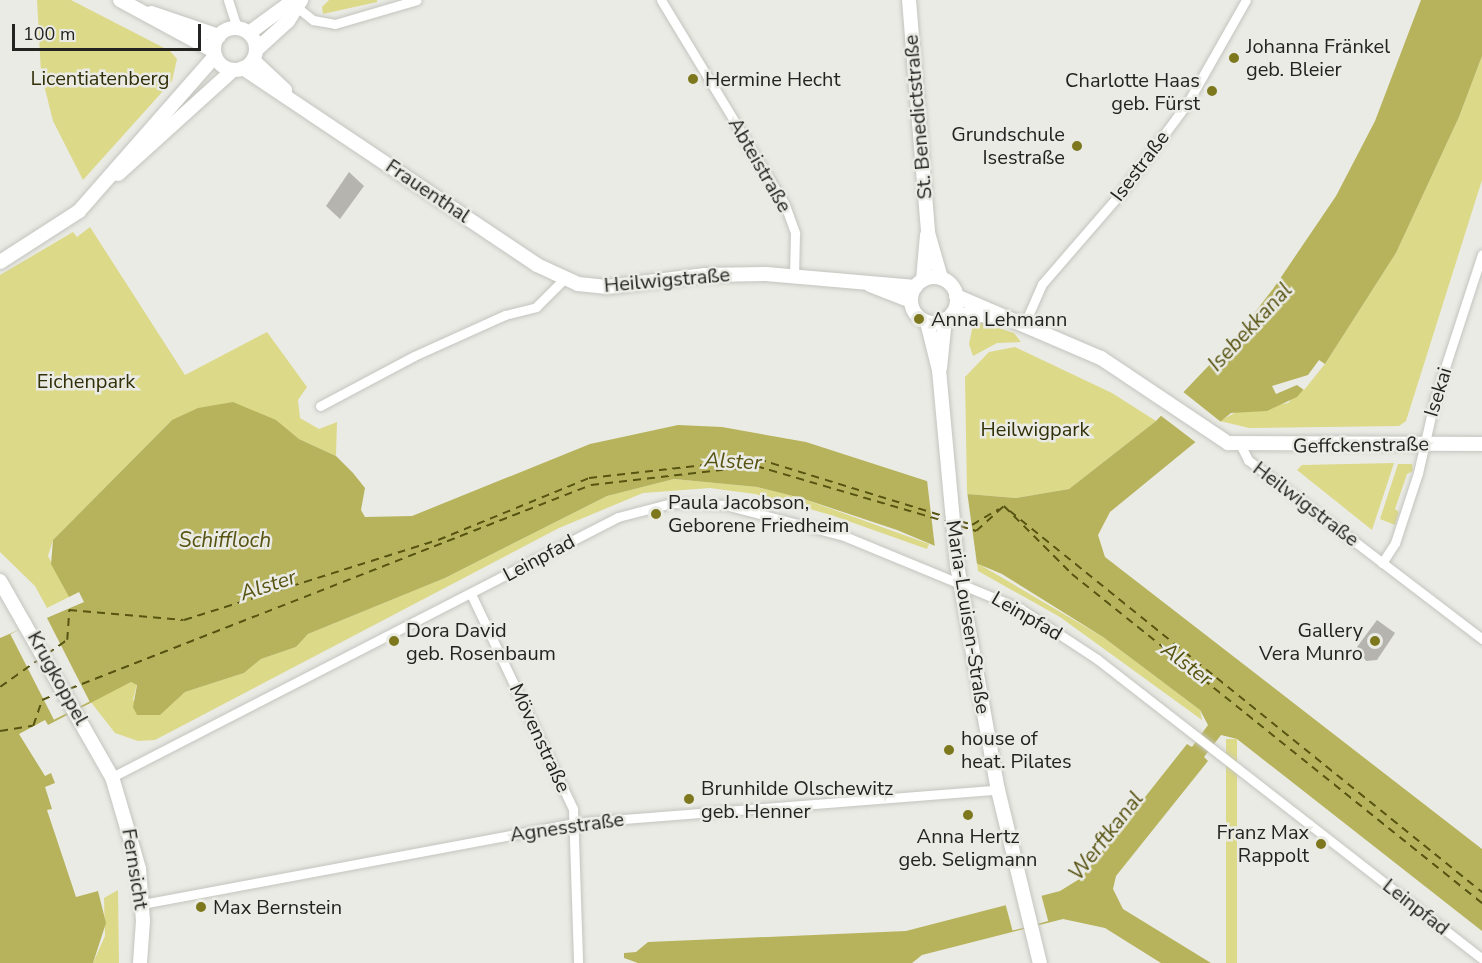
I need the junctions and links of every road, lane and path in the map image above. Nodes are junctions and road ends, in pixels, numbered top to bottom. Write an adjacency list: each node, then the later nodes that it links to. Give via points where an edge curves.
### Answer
1 (120, 0): 8 (street)
2 (228, 0): 9 (street)
3 (417, 0): 7 (street, via 335,24 313,20)
4 (661, 0): 17 (street, Abteistraße, via 791,218 796,241)
5 (909, 0): 14 (street, St. Benedictstraße)
6 (1246, 0): 27 (street, Isestraße, via 1188,102 1120,194 1042,284)
7 (296, 3): 9 (street); 12 (street)
8 (143, 11): 10 (street); 11 (street, Frauenthal)
9 (243, 31): 10 (street); 12 (street)
10 (219, 36): 11 (street)
11 (215, 54): 12 (street, Frauenthal); 13 (street)
12 (246, 62): 13 (street); 18 (street, Frauenthal, via 295,100)
13 (111, 178): 16 (street, via 68,221)
14 (928, 233): 19 (street, St. Benedictstraße); 20 (street, St. Benedictstraße)
15 (1482, 254): 30 (street, Isekai)
16 (0, 262)
17 (794, 276): 18 (street, Heilwigstraße, via 705,275 607,287); 21 (street, Heilwigstraße)
18 (564, 279): 29 (street, via 536,307 505,315 414,356)
19 (941, 279): 20 (street); 22 (street)
20 (919, 283): 21 (street, Heilwigstraße); 23 (street)
21 (868, 285): 23 (street, Heilwigstraße)
22 (956, 296): 24 (street); 25 (street, Heilwigstraße)
23 (911, 300): 26 (street, via 916,314)
24 (948, 316): 25 (street, Heilwigstraße); 26 (street); 28 (street)
25 (999, 316): 27 (street, Heilwigstraße)
26 (927, 322): 28 (street)
27 (1024, 325): 32 (street, Heilwigstraße, via 1101,358 1210,433)
28 (939, 370): 34 (street, Maria-Louisen-Straße, via 947,482)
29 (320, 406)
30 (1424, 444): 31 (street, Geffckenstraße); 32 (street, Geffckenstraße); 33 (street, Isekai, via 1395,543)
31 (1482, 444)
32 (1240, 446): 33 (street, Heilwigstraße, via 1248,460)
33 (1382, 563): 37 (street, Heilwigstraße)
34 (960, 580): 36 (street, Leinpfad, via 788,518 725,506 672,503 618,517); 39 (street, Maria-Louisen-Straße); 42 (street, Leinpfad, via 1045,624 1199,737)
35 (0, 581): 38 (street, Krugkoppel)
36 (471, 594): 38 (street, Leinpfad); 40 (street, Mövenstraße, via 567,793)
37 (1482, 639)
38 (112, 777): 41 (street, Fernsicht, via 135,850)
39 (998, 790): 40 (street, Agnesstraße); 45 (street, Maria-Louisen-Straße)
40 (574, 823): 41 (street, Agnesstraße); 44 (street, Mövenstraße)
41 (142, 904): 43 (street, Fernsicht)
42 (1482, 959)
43 (140, 963)
44 (578, 963)
45 (1040, 963)

